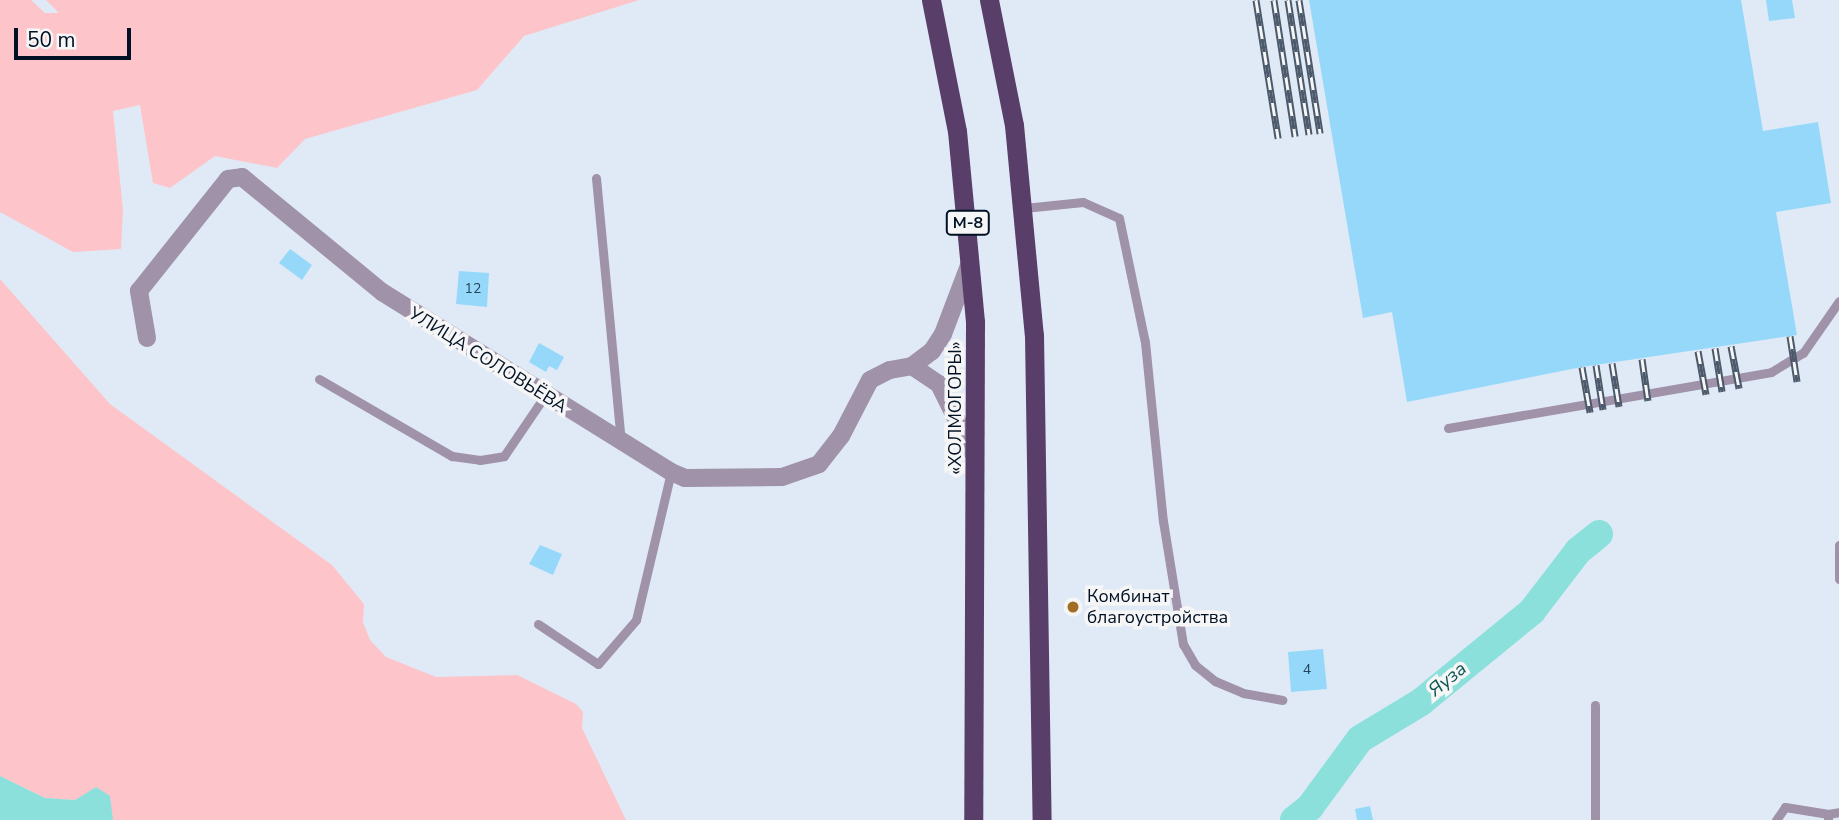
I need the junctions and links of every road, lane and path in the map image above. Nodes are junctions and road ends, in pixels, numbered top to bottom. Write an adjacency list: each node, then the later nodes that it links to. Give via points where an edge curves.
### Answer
1 (930, 0): 5 (highway, «ХОЛМОГОРЫ» / М-8, via 957,131)
2 (989, 0): 4 (highway, via 1014,125)
3 (596, 178): 12 (lane)
4 (1024, 208): 18 (lane, via 1083,202 1119,218 1145,342 1163,521 1183,644 1195,665 1214,681 1242,693); 23 (highway, via 1034,335)
5 (971, 259): 8 (street, УЛИЦА СОЛОВЬЁВА, via 943,334); 13 (highway, «ХОЛМОГОРЫ» / М-8)
6 (1839, 301): 11 (lane, via 1803,353 1771,372)
7 (148, 338): 10 (street, УЛИЦА СОЛОВЬЁВА, via 139,291 228,179 242,177 382,292)
8 (912, 366): 13 (street, via 939,384); 14 (street, УЛИЦА СОЛОВЬЁВА, via 870,380 841,436 809,470 762,479 685,478)
9 (319, 379): 10 (lane, via 452,456 480,460 504,456)
10 (544, 397): 12 (street, УЛИЦА СОЛОВЬЁВА)
11 (1448, 428)
12 (621, 442): 14 (street, УЛИЦА СОЛОВЬЁВА)
13 (977, 461): 22 (highway, «ХОЛМОГОРЫ» / М-8)
14 (671, 472): 17 (lane, via 636,620 598,664)
15 (1839, 545): 16 (lane)
16 (1839, 579)
17 (538, 624)
18 (1282, 700)
19 (1595, 705): 24 (lane)
20 (1839, 812): 21 (lane)
21 (1828, 817): 25 (lane, via 1785,807)
22 (973, 820)
23 (1042, 820)
24 (1595, 820)
25 (1776, 820)

